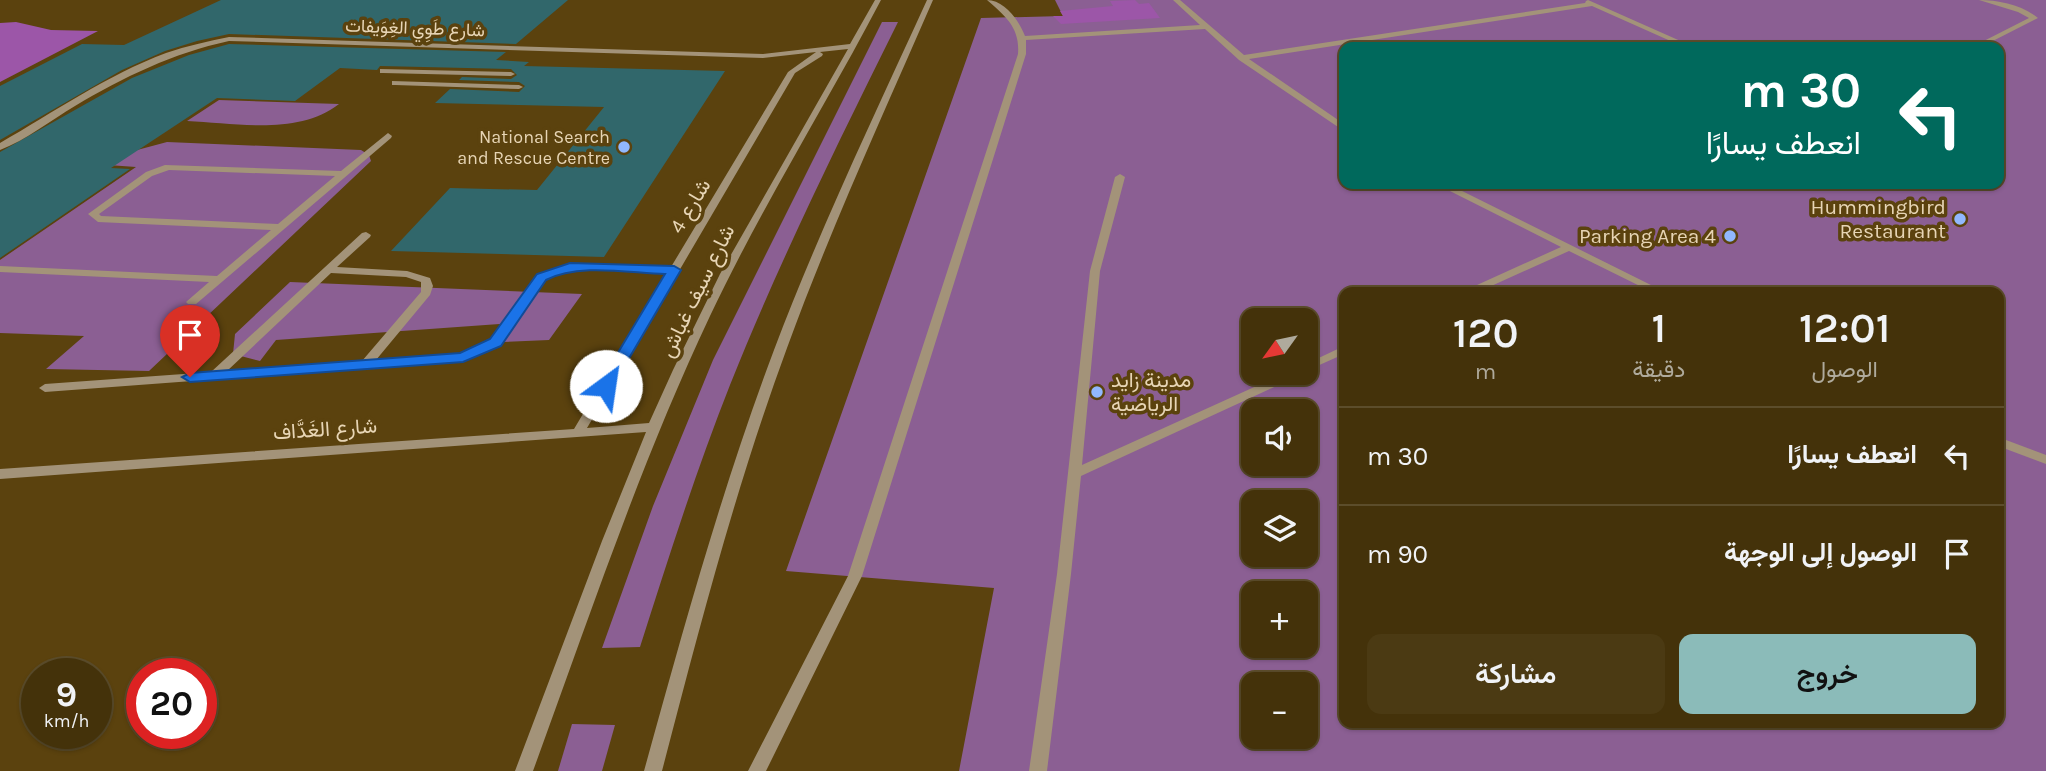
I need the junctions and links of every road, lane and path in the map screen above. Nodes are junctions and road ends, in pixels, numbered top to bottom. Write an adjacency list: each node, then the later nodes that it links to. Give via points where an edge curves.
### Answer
1 (878, 0): 14 (street, شارع سيف غباش)
2 (930, 0): 54 (street, via 779,353 725,515)
3 (990, 0): 9 (street, via 1011,17)
4 (1176, 0): 8 (street)
5 (1584, 0): 7 (street)
6 (1982, 0): 12 (street, via 2021,10 2033,19)
7 (1593, 4): 10 (street); 11 (street)
8 (1204, 27): 9 (street); 17 (street)
9 (1022, 38): 55 (street, via 1017,67 855,576)
10 (1346, 42)
11 (1679, 42)
12 (1986, 42)
13 (1339, 43): 17 (street)
14 (854, 46): 15 (street, شارع طَوِي الغِوَيفات); 47 (street, شارع سيف غباش, via 750,227)
15 (827, 51): 16 (street, شارع طَوِي الغِوَيفات); 19 (street, شارع 4)
16 (763, 56): 19 (street); 25 (street, شارع طَوِي الغِوَيفات, via 229,39 200,43 153,59)
17 (1242, 58): 23 (street)
18 (383, 71): 20 (street)
19 (792, 72): 36 (street, شارع 4)
20 (511, 74)
21 (395, 83): 22 (street)
22 (519, 87)
23 (1339, 125)
24 (0, 135): 25 (street)
25 (20, 135): 27 (street, شارع طَوِي الغِوَيفات)
26 (387, 136): 28 (street)
27 (0, 146)
28 (343, 174): 31 (street); 31 (street, via 168,167 149,174 93,214 98,219)
29 (1120, 177): 52 (street, via 1095,271)
30 (1451, 189): 33 (street)
31 (280, 227): 37 (street)
32 (366, 234): 35 (street)
33 (1566, 248): 38 (street); 39 (street)
34 (0, 270): 37 (street)
35 (328, 270): 43 (street, via 407,274 426,280 426,293); 44 (street)
36 (674, 270): 43 (street, via 557,270 541,277 486,349 452,359); 48 (street, شارع 4)
37 (219, 279): 40 (street)
38 (1481, 287)
39 (1649, 287)
40 (192, 302)
41 (1339, 352): 42 (street)
42 (1318, 362)
43 (365, 365): 44 (street)
44 (214, 376): 46 (street)
45 (1268, 385): 52 (street)
46 (45, 388)
47 (654, 427): 48 (street, شارع الغَدَّاف); 53 (street, شارع سيف غباش)
48 (578, 432): 51 (street, شارع الغَدَّاف)
49 (2004, 443): 50 (street)
50 (2046, 460)
51 (0, 474)
52 (1074, 474): 56 (street)
53 (524, 771)
54 (653, 771)
55 (757, 771)
56 (1038, 771)

